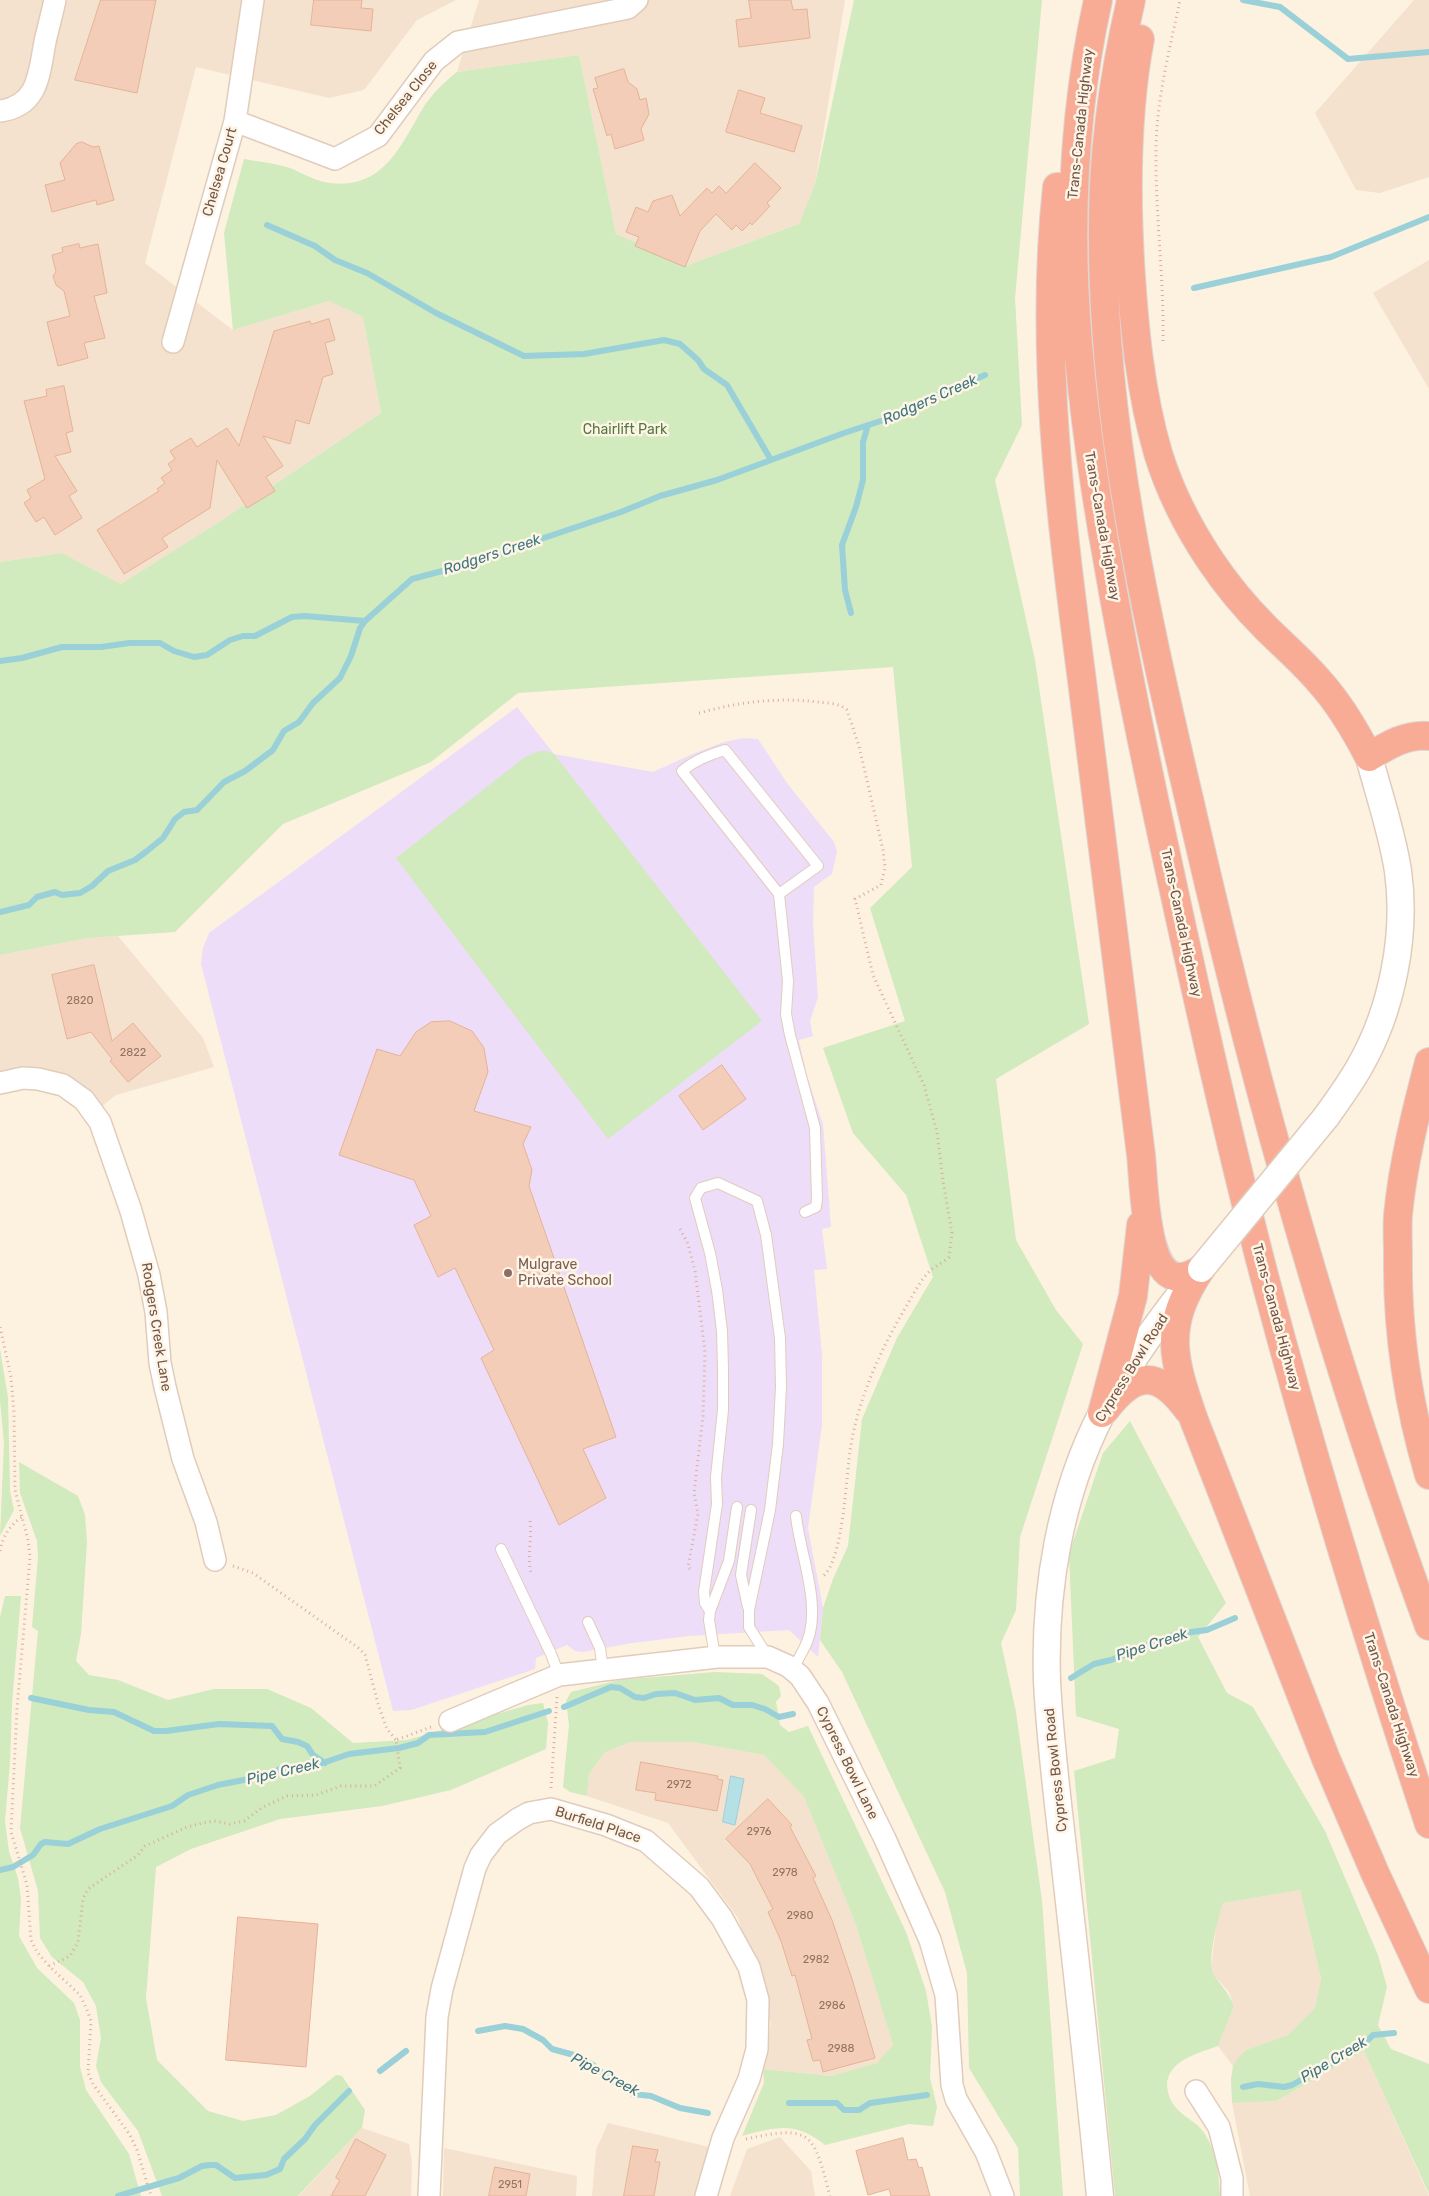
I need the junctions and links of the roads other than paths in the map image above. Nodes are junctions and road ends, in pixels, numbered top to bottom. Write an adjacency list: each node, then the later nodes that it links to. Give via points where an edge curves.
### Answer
1 (55, 0): 8 (street, via 40,75 34,88 20,104)
2 (253, 0): 9 (street, Chelsea Court)
3 (637, 0): 9 (street, Chelsea Close, via 628,8 458,42 434,61 378,136 335,159)
4 (1098, 0): 7 (highway, Trans-Canada Highway)
5 (1130, 0): 30 (highway, Trans-Canada Highway, via 1111,107 1103,224 1108,347 1122,470 1187,793 1244,1030 1313,1274 1384,1499)
6 (1148, 0): 12 (highway, via 1132,107 1128,225 1139,358 1159,454 1188,525 1210,561 1235,595 1319,680 1355,730)
7 (1090, 37): 16 (highway, via 1060,163 1053,226 1050,290 1054,419 1074,620); 37 (highway, Trans-Canada Highway, via 1074,162 1073,283 1083,409 1115,604 1180,922 1262,1268 1335,1524)
8 (0, 111)
9 (235, 121): 10 (street, Chelsea Court)
10 (173, 342)
11 (1429, 736): 12 (highway, via 1402,739)
12 (1369, 757): 18 (street, Cypress Bowl Road, bridge, via 1390,832 1398,872 1400,912 1397,952 1376,1034 1357,1071 1326,1117)
13 (779, 894): 13 (lane, via 818,866 726,750 690,764 682,771); 17 (lane, via 788,981 786,1014 815,1128 816,1207)
14 (1429, 1062): 21 (highway, via 1415,1114 1398,1216 1398,1297 1404,1360)
15 (0, 1083): 26 (street, Rodgers Creek Lane, via 23,1078 63,1085 84,1100 100,1122 147,1267 165,1388 183,1459 206,1522)
16 (1143, 1168): 18 (highway, via 1150,1235 1160,1265 1171,1275 1179,1277); 19 (highway, via 1140,1241 1133,1296)
17 (805, 1212)
18 (1201, 1269): 19 (street, Cypress Bowl Road, via 1149,1336); 20 (highway, via 1184,1298 1175,1335 1177,1371)
19 (1102, 1413): 20 (highway, via 1130,1384 1152,1380 1172,1391); 43 (street, Cypress Bowl Road, via 1076,1475 1056,1553 1047,1669)
20 (1194, 1420): 38 (highway, via 1326,1759)
21 (1429, 1475)
22 (736, 1507): 28 (lane, via 729,1561)
23 (751, 1510): 27 (lane, via 741,1575)
24 (796, 1516): 34 (lane, via 812,1609 807,1642)
25 (501, 1549): 35 (lane)
26 (215, 1560)
27 (749, 1610): 28 (lane, via 770,1510 778,1444 780,1338 766,1235 757,1201 718,1182 701,1188 696,1198 710,1253 722,1331 717,1504 704,1592); 32 (lane, via 749,1627)
28 (710, 1611): 31 (lane)
29 (588, 1622): 33 (lane, via 600,1648)
30 (1429, 1626)
31 (715, 1657): 32 (street, Cypress Bowl Lane); 33 (street, Cypress Bowl Lane)
32 (768, 1657): 34 (street, Cypress Bowl Lane)
33 (602, 1670): 35 (street, Cypress Bowl Lane)
34 (792, 1670): 42 (street, Cypress Bowl Lane, via 809,1687 818,1703 930,1940 946,1995 952,2085 956,2099 986,2152)
35 (559, 1675): 36 (street, Cypress Bowl Lane)
36 (450, 1721)
37 (1429, 1824)
38 (1429, 1989)
39 (1196, 2091): 44 (street, via 1219,2126 1232,2178)
40 (429, 2196): 41 (street, Burfield Place, via 437,2017 475,1868 489,1843 502,1830 529,1814 551,1809 646,1841 699,1887 722,1918 749,1967 758,2000 756,2049 749,2079 723,2138)
41 (706, 2196)
42 (1003, 2196)
43 (1100, 2196)
44 (1232, 2196)

